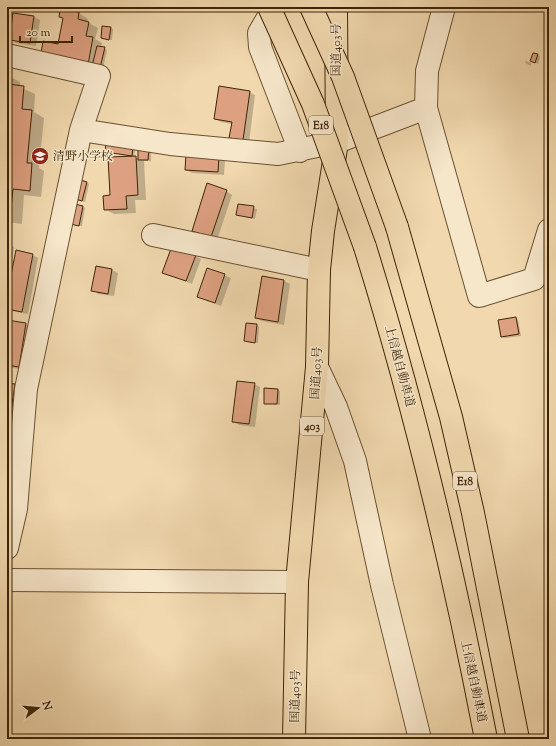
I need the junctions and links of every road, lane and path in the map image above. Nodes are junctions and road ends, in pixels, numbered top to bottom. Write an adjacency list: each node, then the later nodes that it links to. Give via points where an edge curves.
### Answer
1 (269, 7): 20 (highway, 上信越自動車道 / E18, bridge, via 313,104 365,247 392,333 432,490)
2 (274, 7): 10 (street, via 259,33 260,47)
3 (311, 7): 21 (highway, E18, bridge, via 343,77 397,227 451,417)
4 (336, 7): 9 (highway, 国道403号 / 403)
5 (444, 7): 7 (street, via 427,70)
6 (7, 55): 8 (street, via 99,76)
7 (426, 108): 9 (street); 11 (street, via 479,296 534,279)
8 (82, 130): 10 (street, via 170,144 263,153 278,154); 15 (street, via 26,389 16,510)
9 (337, 142): 10 (street); 13 (highway, 国道403号 / 403)
10 (300, 150)
11 (549, 230)
12 (153, 235): 13 (street)
13 (319, 270): 14 (highway, 国道403号 / 403)
14 (317, 366): 17 (highway, 国道403号 / 403); 19 (street, via 336,407 355,461)
15 (7, 548)
16 (7, 580): 17 (street)
17 (296, 582): 18 (highway, 国道403号 / 403)
18 (294, 739)
19 (420, 739)
20 (486, 739)
21 (518, 739)

